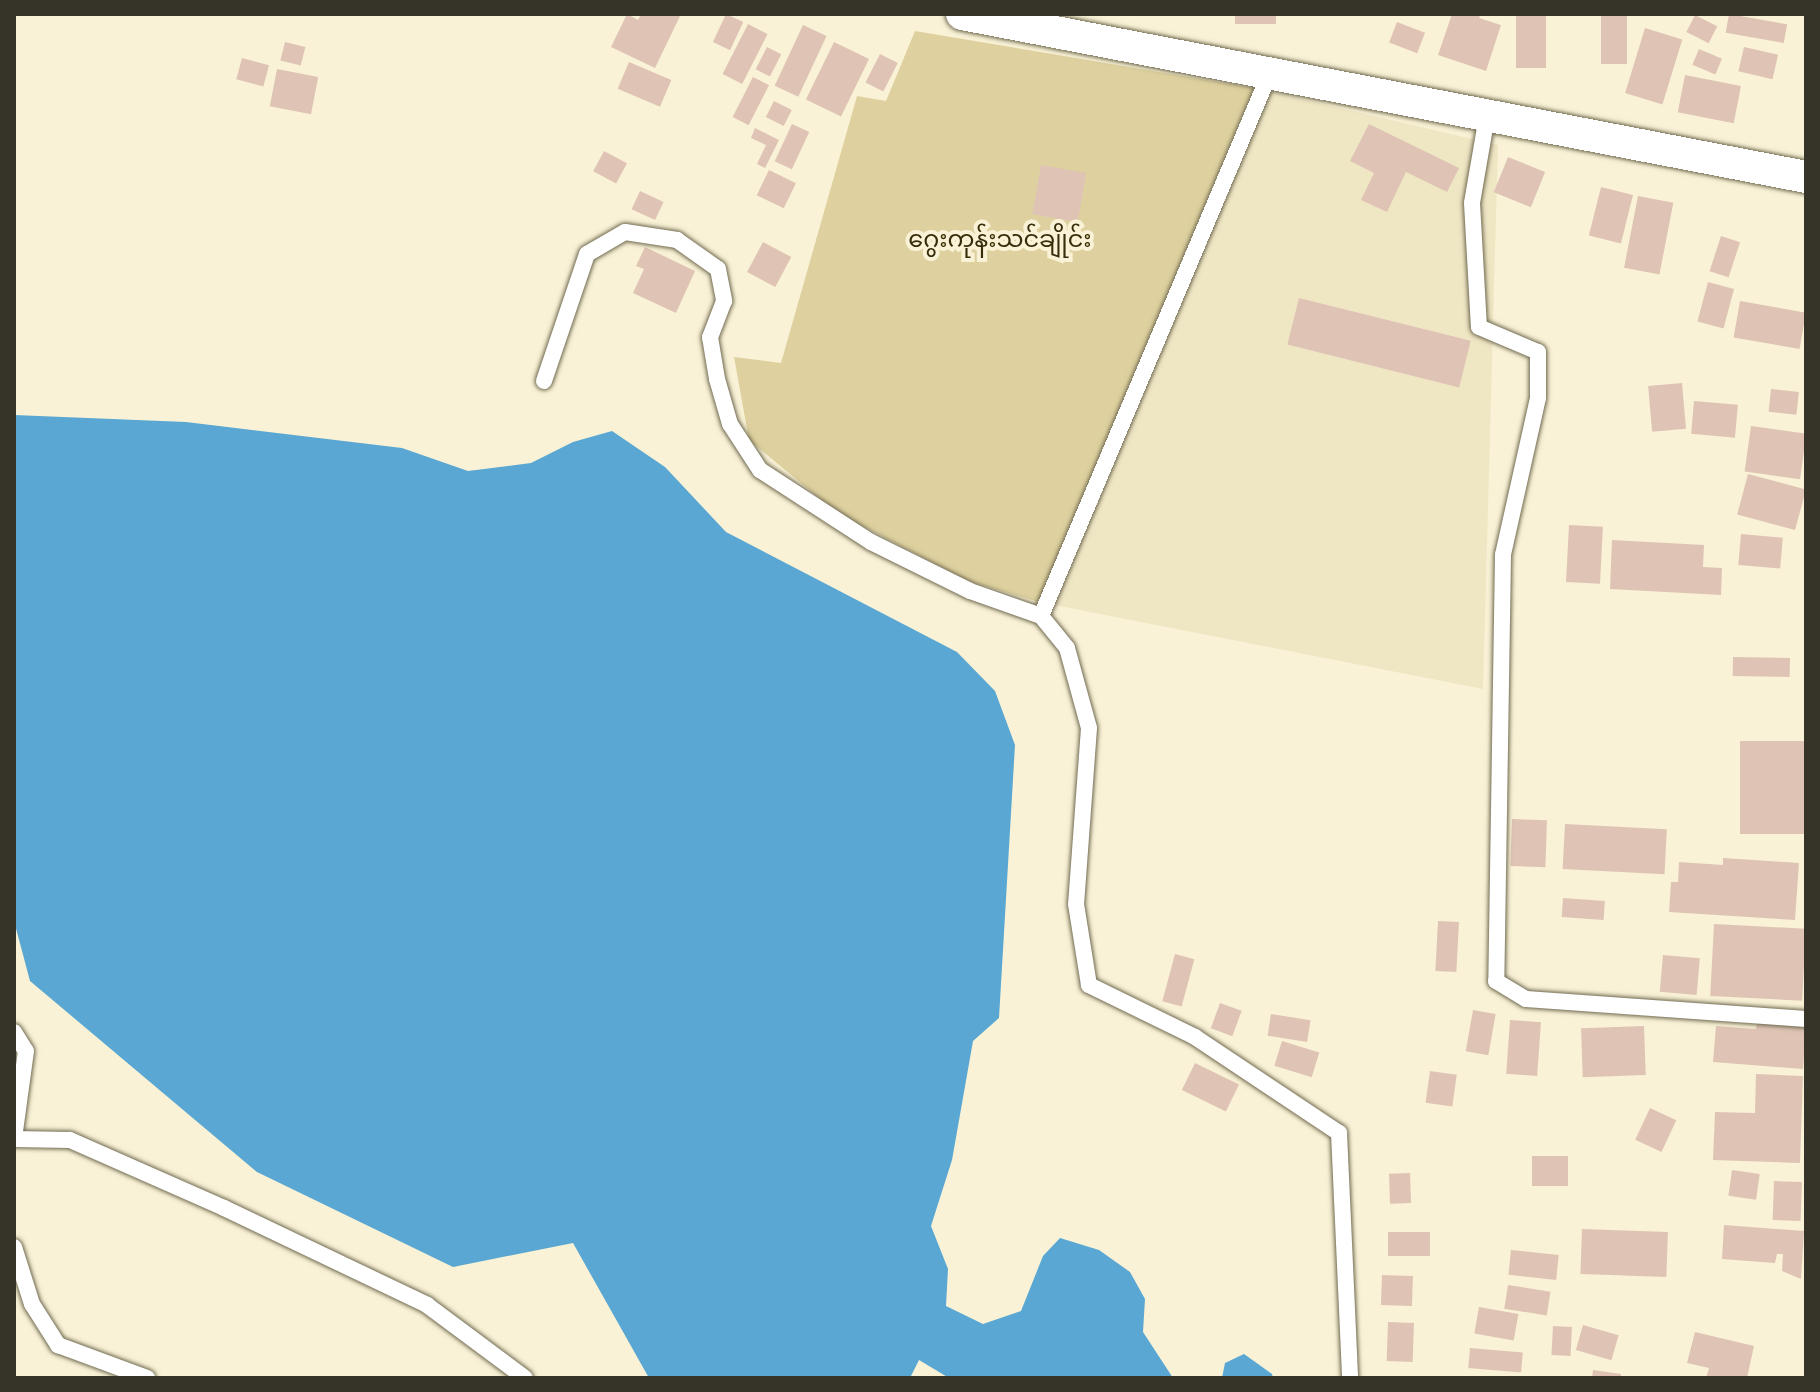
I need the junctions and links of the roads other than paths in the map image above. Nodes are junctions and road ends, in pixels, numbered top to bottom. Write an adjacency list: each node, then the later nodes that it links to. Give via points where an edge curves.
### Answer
1 (962, 14): 2 (street)
2 (1269, 75): 3 (street); 6 (lane)
3 (1487, 116): 4 (street); 7 (lane, via 1472,203 1479,327 1538,352 1538,398 1503,555 1496,981 1526,999)
4 (1806, 177)
5 (544, 381): 6 (lane, via 587,254 625,232 677,240 718,269 724,301 710,337 717,379 730,424 760,470 871,542 970,591)
6 (1041, 616): 13 (lane, via 1067,648 1089,728 1076,904 1089,985 1195,1037 1339,1133)
7 (1806, 1019)
8 (14, 1032): 9 (lane, via 26,1051)
9 (14, 1139): 12 (lane, via 70,1140 224,1208 427,1305)
10 (14, 1247): 11 (lane, via 32,1304 58,1345)
11 (147, 1378)
12 (525, 1378)
13 (1350, 1378)

